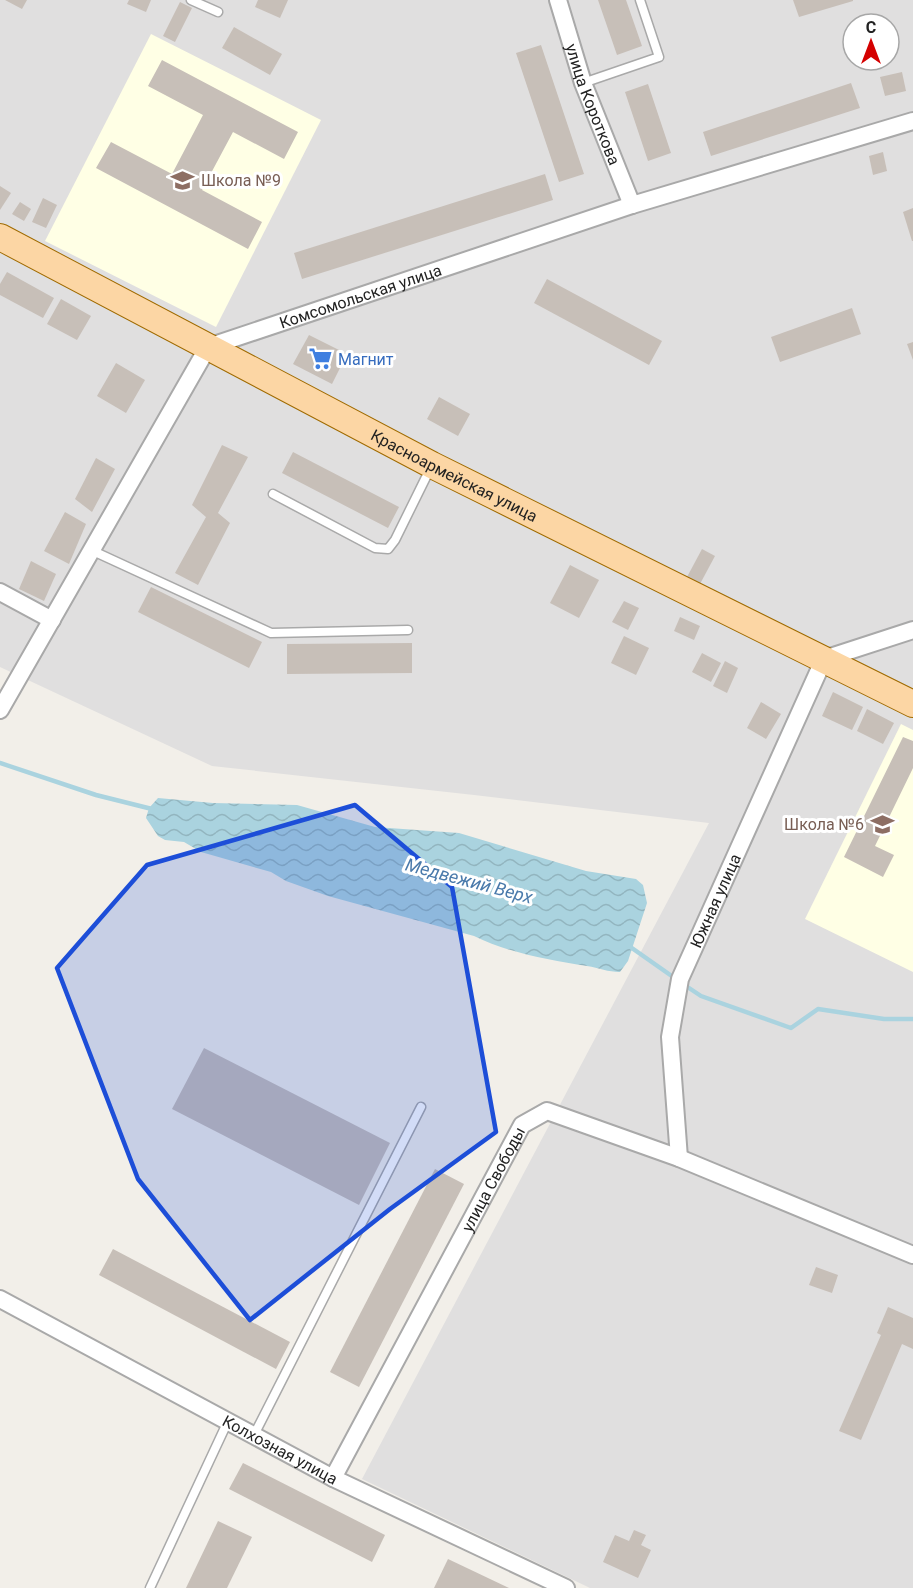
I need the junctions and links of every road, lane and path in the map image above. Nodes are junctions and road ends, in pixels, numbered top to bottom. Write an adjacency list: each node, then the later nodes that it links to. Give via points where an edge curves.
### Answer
1 (191, 0): 4 (lane)
2 (558, 0): 5 (street, улица Короткова)
3 (640, 0): 5 (lane, via 659,57)
4 (218, 12)
5 (583, 83): 7 (street, улица Короткова)
6 (913, 121): 7 (street, Комсомольская улица)
7 (632, 205): 9 (street, Комсомольская улица)
8 (0, 237): 9 (main road, Красноармейская улица)
9 (208, 347): 10 (main road, Красноармейская улица); 12 (street)
10 (432, 465): 11 (lane, via 388,549 375,548); 17 (main road, Красноармейская улица)
11 (273, 494)
12 (93, 550): 14 (street); 15 (lane, via 271,633)
13 (0, 592): 14 (street)
14 (52, 620): 19 (street)
15 (408, 630)
16 (913, 630): 17 (street)
17 (824, 659): 18 (main road, Красноармейская улица); 21 (street, Южная улица, via 680,979 670,1037)
18 (913, 704)
19 (0, 710)
20 (421, 1107): 25 (lane)
21 (679, 1158): 22 (street, улица Свободы); 26 (street, улица Свободы, via 547,1111 522,1125)
22 (913, 1255)
23 (0, 1299): 24 (street, Колхозная улица)
24 (228, 1421): 25 (street, Колхозная улица); 27 (lane)
25 (254, 1436): 26 (street, Колхозная улица)
26 (333, 1478): 28 (street, Колхозная улица)
27 (150, 1588)
28 (566, 1588)

